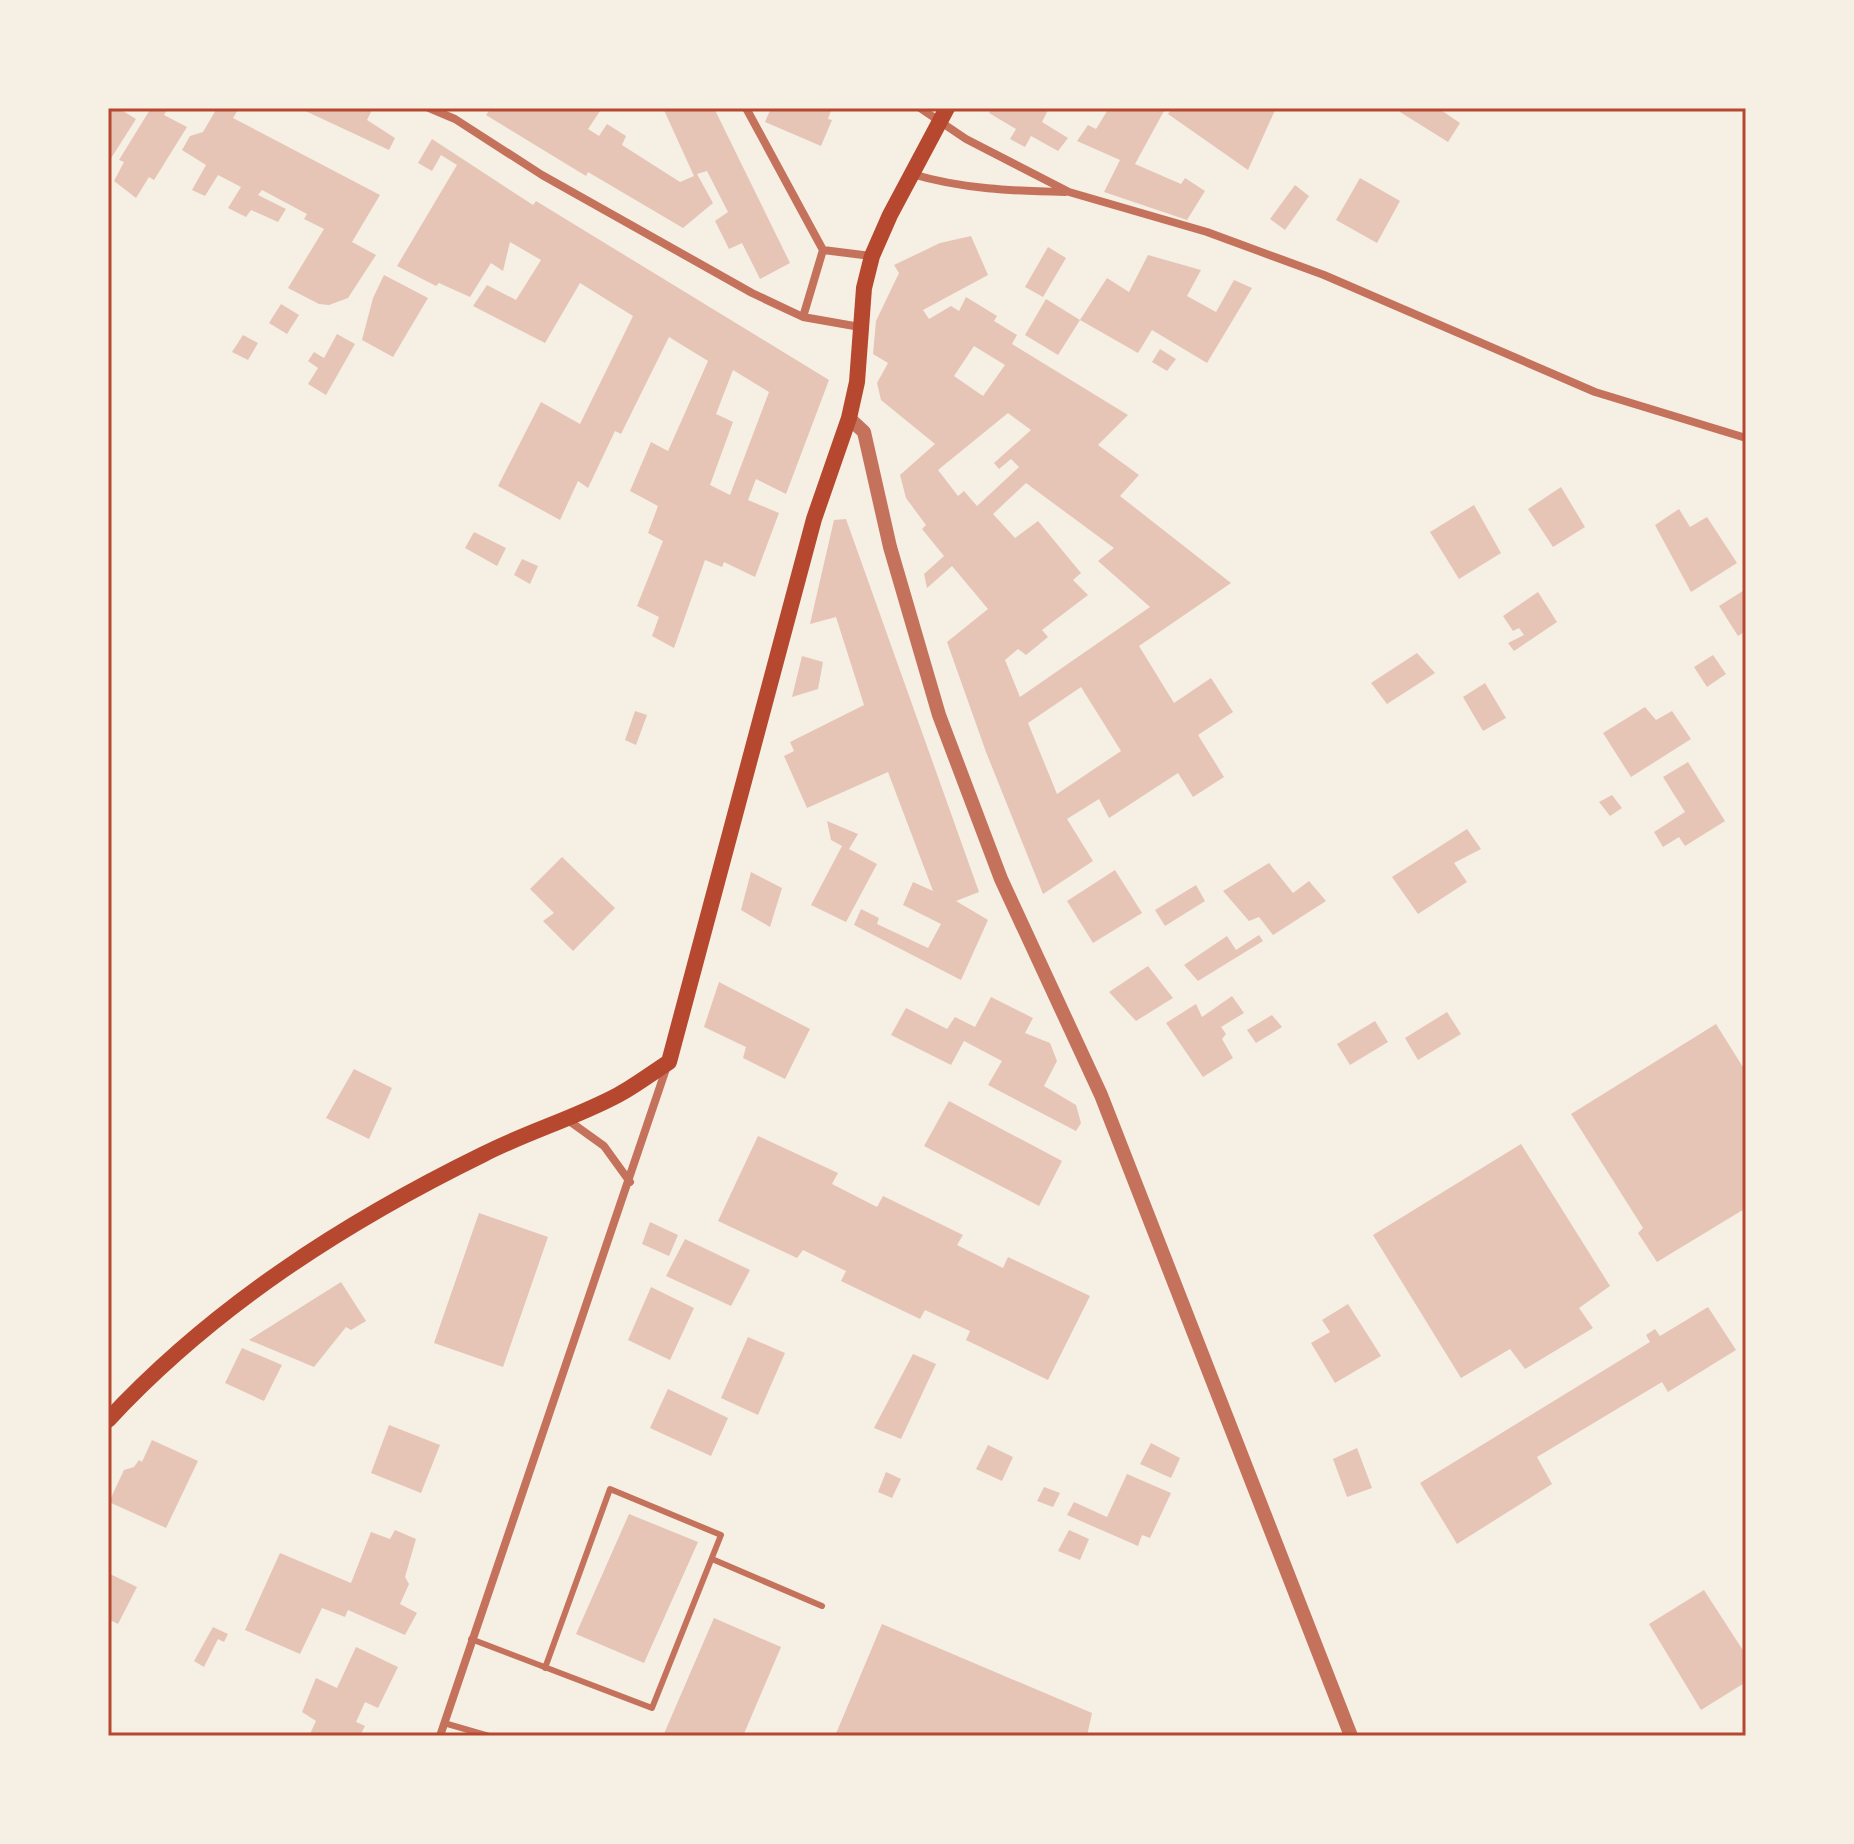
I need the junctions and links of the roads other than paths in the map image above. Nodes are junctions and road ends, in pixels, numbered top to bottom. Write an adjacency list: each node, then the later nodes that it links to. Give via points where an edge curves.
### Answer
1 (429, 108): 9 (street)
2 (746, 108): 7 (street)
3 (920, 108): 4 (street)
4 (943, 116): 5 (main road); 6 (street)
5 (911, 173): 6 (street, via 942,183 1008,191); 8 (main road)
6 (1069, 192): 12 (street, via 1221,237 1324,275 1595,392)
7 (823, 250): 8 (street); 9 (street)
8 (872, 256): 10 (main road)
9 (803, 317): 10 (street)
10 (860, 327): 11 (main road)
11 (849, 418): 13 (main road, via 814,519); 24 (street, via 864,432 890,547 939,715 990,849 1107,1109)
12 (1746, 438)
13 (669, 1062): 14 (main road, via 618,1095); 15 (street)
14 (565, 1117): 15 (street, via 604,1146); 16 (main road, via 405,1196 286,1268 156,1368)
15 (630, 1182): 19 (street)
16 (108, 1420)
17 (712, 1559): 18 (lane); 20 (lane, via 652,1708); 20 (lane, via 721,1535 610,1489)
18 (822, 1606)
19 (471, 1639): 20 (lane); 21 (street)
20 (545, 1668)
21 (444, 1723): 22 (street); 23 (lane)
22 (440, 1736)
23 (489, 1736)
24 (1351, 1736)

